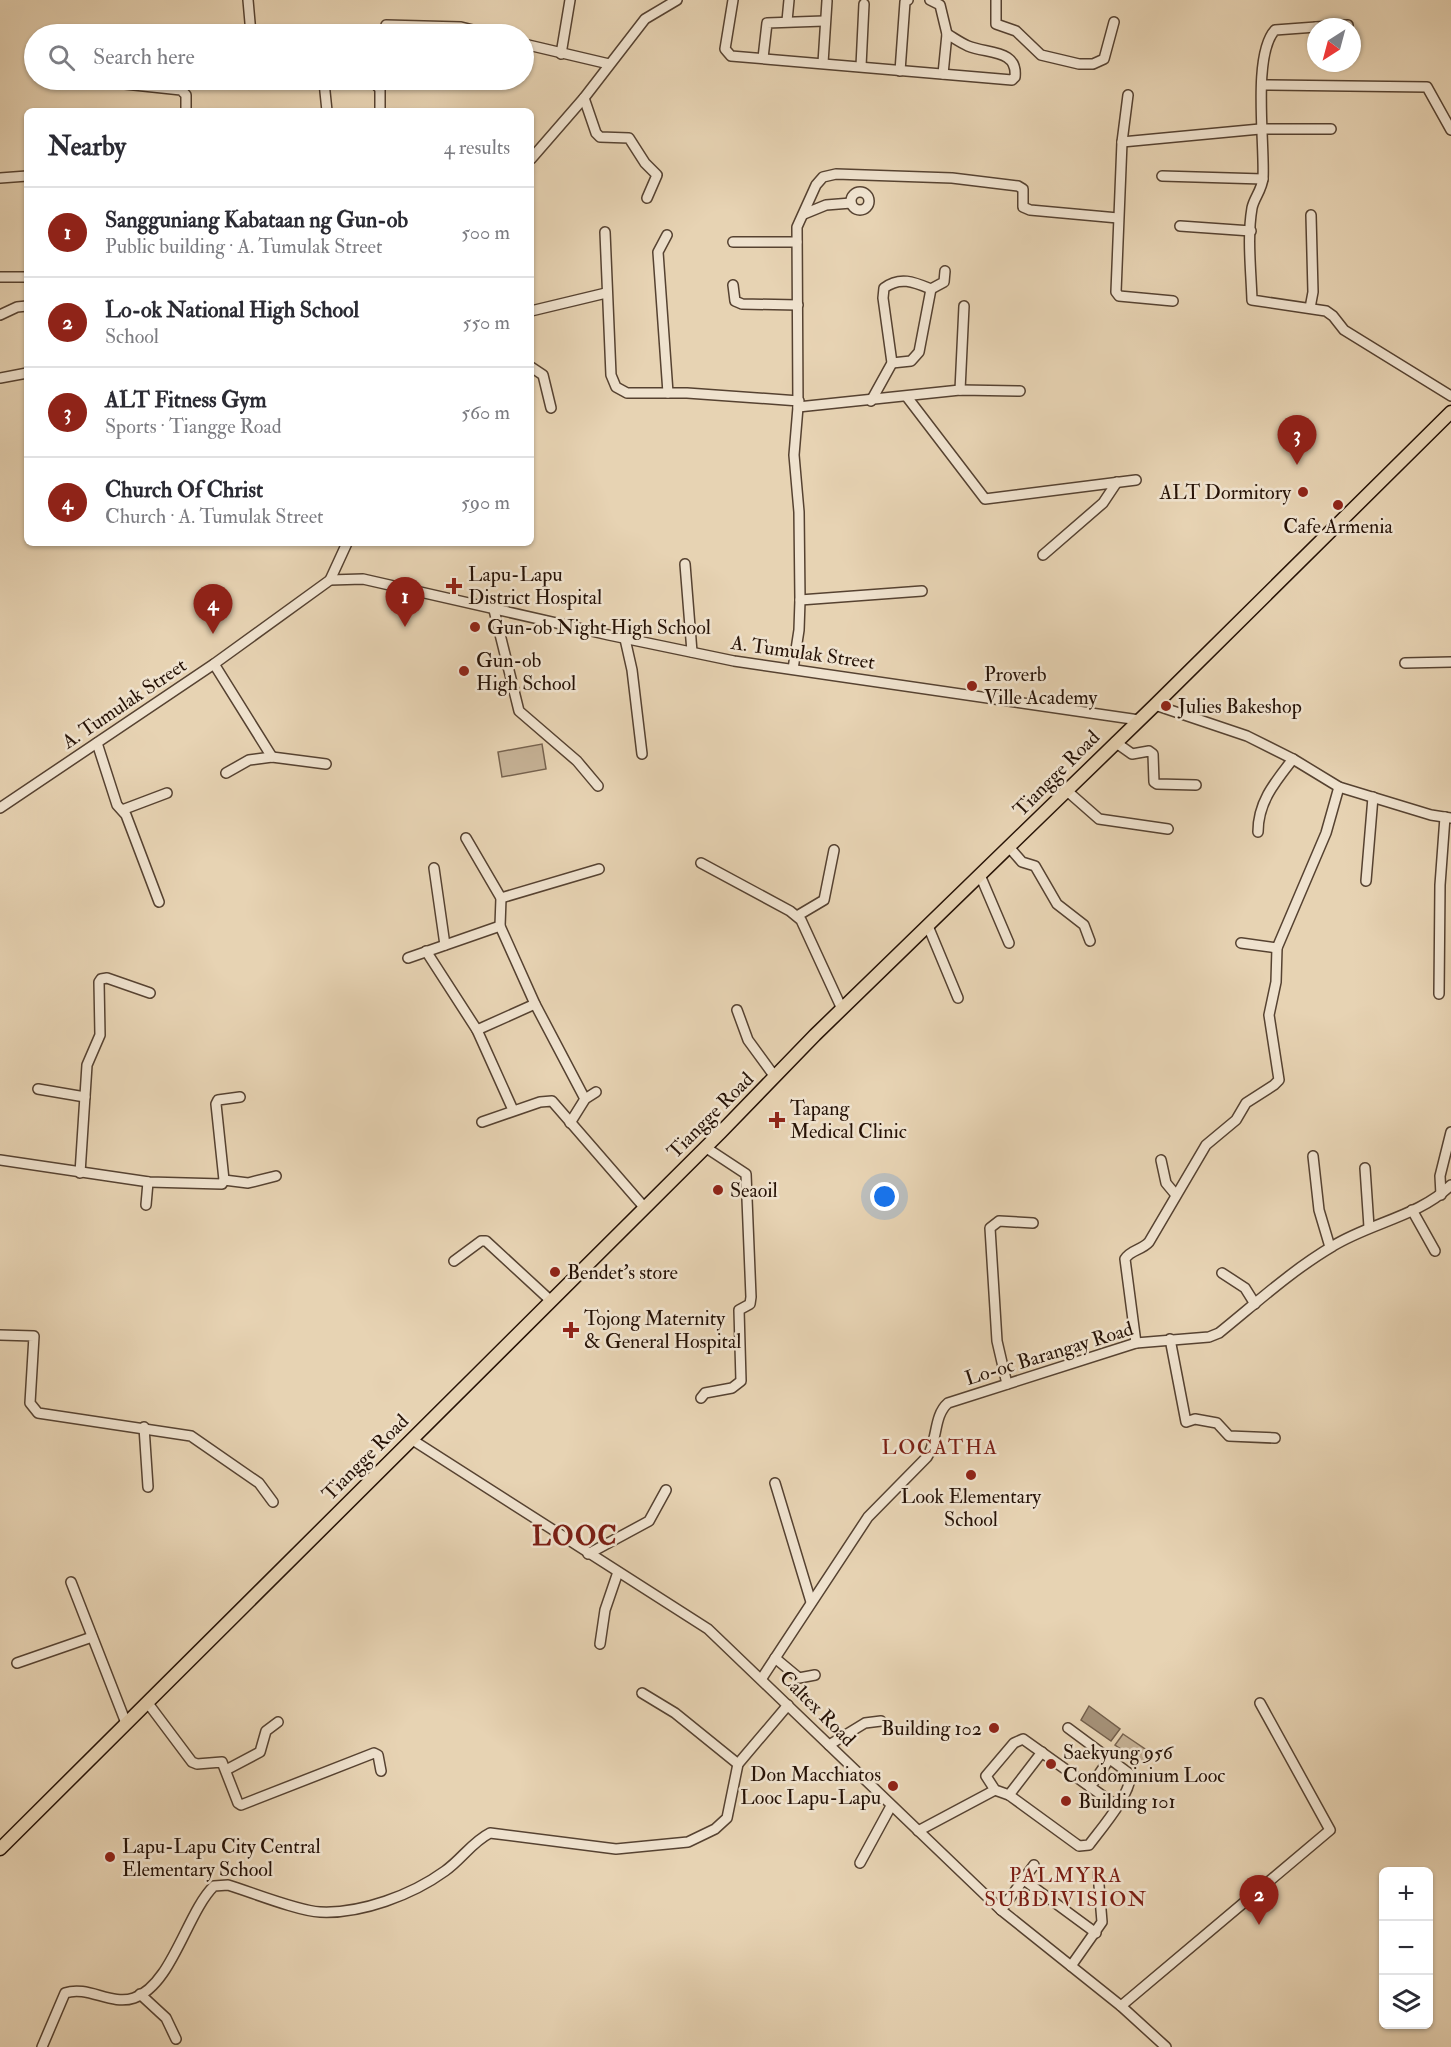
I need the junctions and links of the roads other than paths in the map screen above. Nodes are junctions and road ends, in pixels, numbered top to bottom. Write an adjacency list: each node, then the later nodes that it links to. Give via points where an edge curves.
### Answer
1 (248, 0): 14 (street)
2 (570, 0): 18 (street)
3 (677, 0): 21 (street, via 645,19)
4 (733, 0): 19 (street, via 727,53)
5 (789, 0): 11 (street)
6 (908, 0): 23 (street, via 904,3)
7 (930, 0): 16 (street, via 940,5)
8 (996, 0): 13 (street, via 996,24 1016,31 1038,54 1080,64 1104,59)
9 (826, 1): 12 (street)
10 (864, 4): 22 (street)
11 (787, 21): 12 (street); 19 (street, via 767,23)
12 (824, 21): 20 (street)
13 (1114, 22)
14 (250, 24)
15 (1307, 28): 25 (street, via 1275,30 1268,40)
16 (947, 34): 24 (street); 24 (street, via 969,47 1012,60 1015,77 1012,80)
17 (534, 47): 18 (street)
18 (561, 54): 21 (street)
19 (763, 58): 20 (street)
20 (824, 63): 22 (street)
21 (609, 64): 30 (street)
22 (861, 66): 23 (street)
23 (900, 71): 24 (street)
24 (942, 74)
25 (1262, 85): 34 (street); 36 (street, via 1427,87)
26 (181, 90): 31 (street, via 186,95)
27 (325, 90): 32 (street)
28 (380, 90): 33 (street)
29 (1128, 95): 37 (street)
30 (584, 98): 38 (street); 43 (street, via 596,133 600,137 629,138 657,175)
31 (186, 108)
32 (327, 108)
33 (380, 108)
34 (1260, 129): 35 (street); 37 (street); 42 (street)
35 (1331, 129)
36 (1451, 130)
37 (1122, 141): 47 (street)
38 (534, 156)
39 (24, 176): 41 (street)
40 (1162, 176): 42 (street)
41 (0, 178)
42 (1263, 179): 49 (street, via 1252,209)
43 (647, 198)
44 (851, 202): 45 (street, via 826,205)
45 (804, 214): 47 (street, via 816,185 823,177 836,174 952,178 1018,186 1023,189 1023,207 1030,210); 53 (street, via 797,227)
46 (1311, 215): 64 (street)
47 (1118, 218): 60 (street, via 1116,292 1119,296)
48 (1180, 226): 49 (street)
49 (1251, 231): 64 (street, via 1252,300)
50 (605, 232): 59 (street)
51 (667, 235): 73 (street, via 658,252)
52 (734, 242): 53 (street)
53 (797, 242): 61 (street)
54 (945, 271): 58 (street, via 944,282)
55 (0, 277): 56 (street)
56 (24, 277)
57 (733, 285): 61 (street, via 735,301 742,304)
58 (931, 289): 67 (street, via 919,352 911,361); 67 (street, via 910,280 892,282 884,288)
59 (606, 293): 65 (street); 73 (street, via 611,375 616,387 627,393)
60 (1173, 301)
61 (798, 305): 77 (street)
62 (24, 306): 66 (street)
63 (964, 306): 71 (street)
64 (1310, 308): 74 (street, via 1334,316 1344,330)
65 (534, 310)
66 (0, 315)
67 (892, 363): 76 (street)
68 (534, 369): 78 (street, via 543,375)
69 (24, 374): 70 (street)
70 (0, 378)
71 (960, 390): 72 (street); 75 (street)
72 (1020, 391)
73 (668, 393): 77 (street)
74 (1451, 396)
75 (907, 397): 76 (street); 81 (street, via 985,499)
76 (871, 401): 77 (street)
77 (798, 404): 87 (street, via 794,455)
78 (551, 408)
79 (1451, 412): 95 (main road, Tiangge Road)
80 (1136, 480): 81 (street)
81 (1117, 482): 83 (street, via 1103,503)
82 (346, 546): 85 (street)
83 (1043, 555)
84 (685, 564): 90 (street)
85 (330, 580): 88 (street, A. Tumulak Street, via 363,579); 93 (street, A. Tumulak Street)
86 (922, 591): 87 (street)
87 (800, 600): 94 (street)
88 (494, 610): 89 (street, A. Tumulak Street); 105 (street, via 519,711 577,761)
89 (625, 639): 90 (street, A. Tumulak Street); 99 (street, via 633,670)
90 (692, 652): 94 (street, A. Tumulak Street)
91 (1451, 662): 92 (street)
92 (1405, 663)
93 (214, 664): 98 (street, A. Tumulak Street); 100 (street)
94 (793, 669): 96 (street, A. Tumulak Street)
95 (1155, 705): 96 (main road, Tiangge Road); 101 (street, via 1247,736)
96 (1139, 720): 97 (main road, Tiangge Road)
97 (1115, 742): 104 (street, via 1132,754 1153,754 1157,784); 107 (main road, Tiangge Road)
98 (97, 743): 110 (street, A. Tumulak Street); 111 (street)
99 (642, 754)
100 (272, 757): 102 (street); 103 (street, via 249,760)
101 (1293, 759): 106 (street); 115 (street, via 1268,792)
102 (326, 764)
103 (226, 773)
104 (1196, 785)
105 (598, 786)
106 (1339, 787): 109 (street); 133 (street, via 1326,833)
107 (1066, 790): 114 (street, via 1099,819); 117 (main road, Tiangge Road)
108 (166, 793): 111 (street)
109 (1373, 797): 113 (street); 123 (street)
110 (3, 806): 112 (street)
111 (122, 810): 125 (street)
112 (0, 813)
113 (1448, 817): 137 (street, via 1440,885)
114 (1168, 829)
115 (1258, 832)
116 (466, 838): 124 (street)
117 (1009, 847): 122 (main road, Tiangge Road); 129 (street, via 1022,862 1035,866 1057,904 1084,925)
118 (834, 850): 126 (street, via 824,900)
119 (701, 863): 126 (street)
120 (434, 868): 132 (street)
121 (599, 869): 124 (street)
122 (980, 875): 128 (main road, Tiangge Road); 130 (street)
123 (1366, 881)
124 (501, 898): 127 (street)
125 (159, 902)
126 (798, 916): 140 (street)
127 (500, 926): 132 (street); 139 (street)
128 (928, 926): 138 (street); 140 (main road, Tiangge Road)
129 (1090, 940)
130 (1009, 944)
131 (1241, 944): 133 (street)
132 (445, 945): 134 (street)
133 (1276, 948): 164 (street, via 1276,982 1269,1015 1279,1080 1246,1103 1236,1120 1212,1137)
134 (426, 951): 135 (street); 142 (street)
135 (408, 958)
136 (150, 993): 146 (street, via 107,978 99,982 100,1035 87,1065)
137 (1439, 994)
138 (958, 998)
139 (535, 1004): 142 (street); 148 (street)
140 (842, 1009): 143 (main road, Tiangge Road)
141 (737, 1010): 143 (street, via 748,1040)
142 (477, 1030): 149 (street)
143 (775, 1077): 153 (main road, Tiangge Road)
144 (38, 1089): 146 (street)
145 (596, 1092): 148 (street)
146 (85, 1097): 158 (street)
147 (240, 1097): 160 (street, via 216,1104)
148 (585, 1099): 151 (street)
149 (513, 1110): 150 (street); 151 (street, via 548,1100)
150 (482, 1122)
151 (570, 1123): 166 (street)
152 (1451, 1132): 163 (street, via 1440,1176)
153 (705, 1147): 166 (main road, Tiangge Road); 180 (street, via 747,1176 751,1297 750,1304 739,1310 741,1381 732,1388 705,1393)
154 (1313, 1156): 170 (street, via 1319,1210)
155 (0, 1160): 158 (street)
156 (1161, 1160): 164 (street, via 1166,1183)
157 (1365, 1168): 169 (street)
158 (80, 1173): 161 (street)
159 (276, 1176): 160 (street, via 248,1183)
160 (224, 1180): 161 (street, via 222,1184)
161 (147, 1182): 165 (street)
162 (1451, 1185): 163 (street, Lo-oc Barangay Road)
163 (1441, 1195): 167 (street, Lo-oc Barangay Road)
164 (1176, 1196): 178 (street, via 1149,1242 1125,1259)
165 (146, 1205)
166 (644, 1208): 174 (main road, Tiangge Road)
167 (1412, 1210): 169 (street, Lo-oc Barangay Road); 171 (street)
168 (1033, 1223): 179 (street, via 999,1221 990,1228 997,1341)
169 (1369, 1227): 170 (street, Lo-oc Barangay Road)
170 (1330, 1247): 175 (street, Lo-oc Barangay Road)
171 (1435, 1251)
172 (454, 1261): 174 (street, via 486,1241)
173 (1222, 1273): 175 (street, via 1245,1288)
174 (550, 1300): 182 (main road, Tiangge Road)
175 (1255, 1304): 177 (street, Lo-oc Barangay Road, via 1219,1333)
176 (0, 1335): 181 (street, via 34,1336 30,1403 38,1413)
177 (1170, 1339): 178 (street, Lo-oc Barangay Road); 183 (street, via 1186,1422 1196,1419 1217,1423 1228,1436)
178 (1136, 1343): 179 (street, Lo-oc Barangay Road)
179 (1007, 1384): 191 (street, Lo-oc Barangay Road, via 944,1407 927,1457 868,1517)
180 (701, 1398)
181 (144, 1427): 185 (street); 187 (street, via 179,1432 203,1443 259,1483)
182 (411, 1438): 188 (street, Caltex Road); 199 (main road, Tiangge Road)
183 (1275, 1438)
184 (775, 1483): 191 (street)
185 (147, 1487)
186 (666, 1490): 188 (street, via 649,1521)
187 (273, 1502)
188 (588, 1554): 189 (street, Caltex Road)
189 (618, 1572): 193 (street, via 605,1610); 197 (street, Caltex Road, via 708,1629)
190 (71, 1582): 192 (street)
191 (811, 1602): 194 (street, Lo-oc Barangay Road)
192 (92, 1637): 195 (street); 204 (street)
193 (600, 1644)
194 (775, 1658): 196 (street, via 799,1678); 197 (street, Lo-oc Barangay Road)
195 (17, 1663)
196 (815, 1675)
197 (762, 1678): 201 (street, Caltex Road)
198 (642, 1694): 209 (street, via 675,1713)
199 (147, 1702): 204 (main road, Tiangge Road); 210 (street, via 192,1762 220,1761)
200 (1260, 1702): 227 (street, via 1330,1830)
201 (788, 1705): 206 (street, Caltex Road); 209 (street)
202 (881, 1721): 206 (street, via 865,1723)
203 (278, 1722): 210 (street, via 266,1731 260,1752)
204 (126, 1723): 218 (main road, Tiangge Road)
205 (1068, 1728): 208 (street)
206 (829, 1745): 215 (street, Caltex Road)
207 (1042, 1752): 212 (street); 213 (street, via 1018,1739 986,1776); 214 (street)
208 (1110, 1758): 212 (street); 216 (street, via 1128,1770 1131,1780)
209 (738, 1764): 226 (street, via 727,1818 715,1829 688,1842 616,1849 490,1833 445,1871 405,1893 339,1911 318,1912 228,1885 214,1886 170,1961)
210 (226, 1770): 211 (street, via 241,1805 374,1753 378,1755)
211 (381, 1771)
212 (1090, 1787): 216 (street)
213 (995, 1790): 214 (street); 217 (street)
214 (1009, 1795): 216 (street, via 1084,1847)
215 (891, 1806): 217 (street, Caltex Road); 219 (street)
216 (1117, 1806)
217 (918, 1831): 223 (street, Caltex Road)
218 (0, 1849)
219 (860, 1863)
220 (1034, 1865): 222 (street)
221 (1098, 1873): 224 (street, via 1103,1919)
222 (1024, 1880): 223 (street); 224 (street)
223 (1001, 1910): 225 (street, Caltex Road)
224 (1096, 1933): 225 (street)
225 (1071, 1966): 227 (street, Caltex Road)
226 (140, 1994): 228 (street, via 166,2018); 229 (street, via 126,1999 79,1991 65,1993)
227 (1120, 2006): 230 (street, Caltex Road)
228 (176, 2039)
229 (42, 2047)
230 (1166, 2047)

